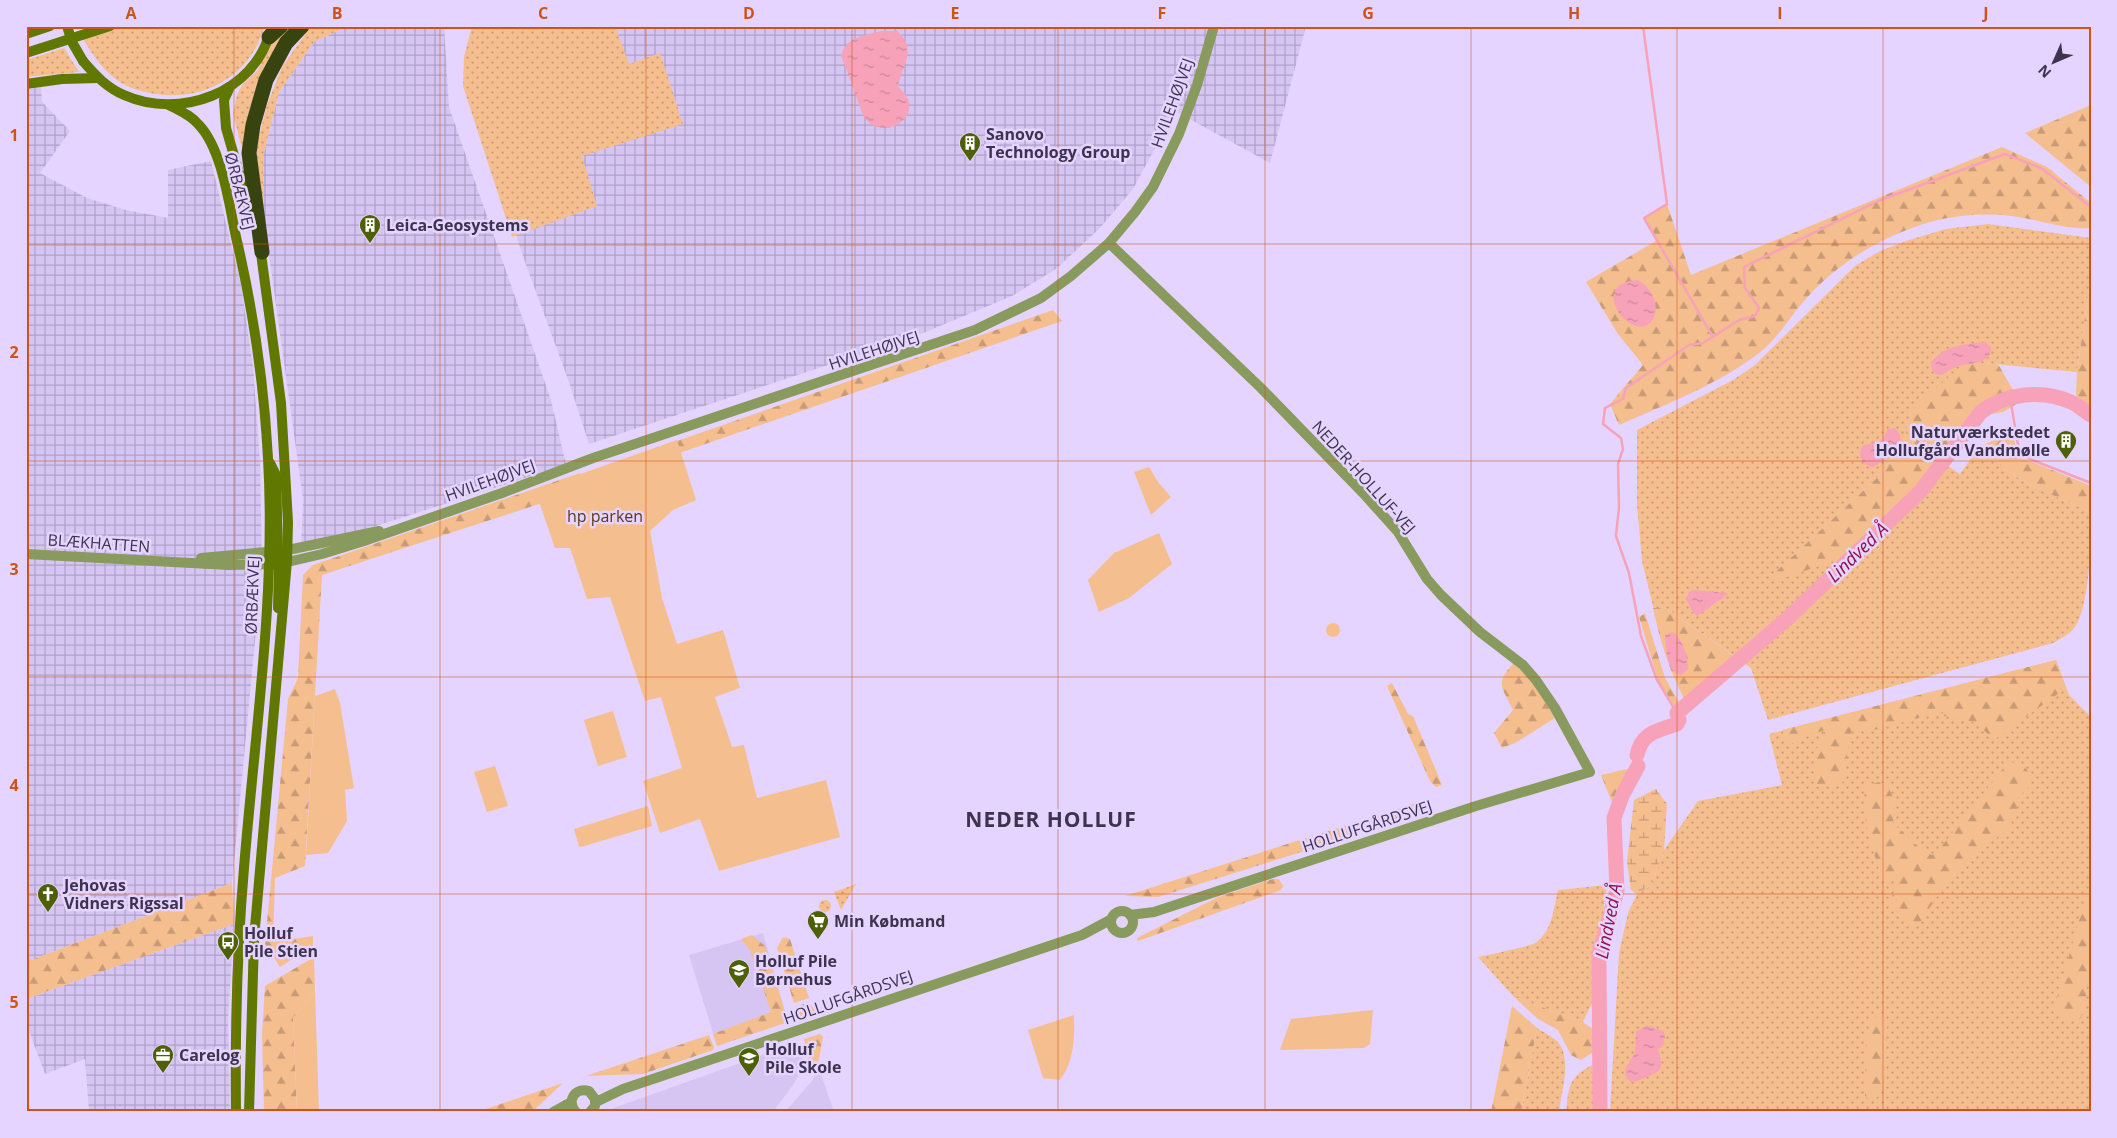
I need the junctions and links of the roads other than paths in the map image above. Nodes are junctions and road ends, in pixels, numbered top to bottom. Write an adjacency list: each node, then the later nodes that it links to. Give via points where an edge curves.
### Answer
1 (50, 26): 8 (main road)
2 (67, 26): 10 (main road, bridge, via 83,61)
3 (110, 26): 9 (main road)
4 (281, 26): 7 (highway)
5 (302, 26): 15 (highway, via 286,43 266,80 253,124 249,153)
6 (1214, 26): 14 (street, HVILEHØJVEJ, via 1197,85 1170,156 1153,187)
7 (271, 32): 12 (main road, via 260,56)
8 (26, 34)
9 (26, 53)
10 (98, 78): 11 (main road); 13 (main road, via 124,95 146,103)
11 (26, 84)
12 (230, 87): 13 (main road, via 201,101); 15 (main road, ØRBÆKVEJ, via 224,100 226,128)
13 (169, 105): 17 (main road, ØRBÆKVEJ, via 189,115 213,144 226,192 248,289 268,459 276,475)
14 (1109, 243): 16 (street, HVILEHØJVEJ, via 1041,298 976,330 593,458); 21 (street, NEDER-HOLLUF-VEJ, via 1260,387 1363,493 1398,532 1441,595 1480,632 1523,665 1555,708)
15 (262, 252): 17 (main road, ØRBÆKVEJ, via 281,402)
16 (400, 527): 17 (street, HVILEHØJVEJ); 20 (street, HVILEHØJVEJ, via 364,542)
17 (278, 551): 19 (street, BLÆKHATTEN); 20 (main road); 20 (main road, ØRBÆKVEJ)
18 (26, 554): 19 (street, BLÆKHATTEN)
19 (170, 563): 20 (street, BLÆKHATTEN)
20 (278, 563): 26 (main road, ØRBÆKVEJ, via 244,867 237,970); 27 (main road, ØRBÆKVEJ, via 281,648 254,939)
21 (1590, 772): 22 (street, HOLLUFGÅRDSVEJ)
22 (1132, 919): 23 (street, via 1130,930 1124,933); 23 (street, via 1125,911 1119,911 1113,914)
23 (1112, 925): 24 (street, HOLLUFGÅRDSVEJ, via 623,1089)
24 (593, 1103): 25 (street, HOLLUFGÅRDSVEJ, via 586,1090 578,1091 573,1095)
25 (574, 1108): 28 (street); 29 (street)
26 (236, 1112)
27 (249, 1112)
28 (553, 1112)
29 (560, 1112)

